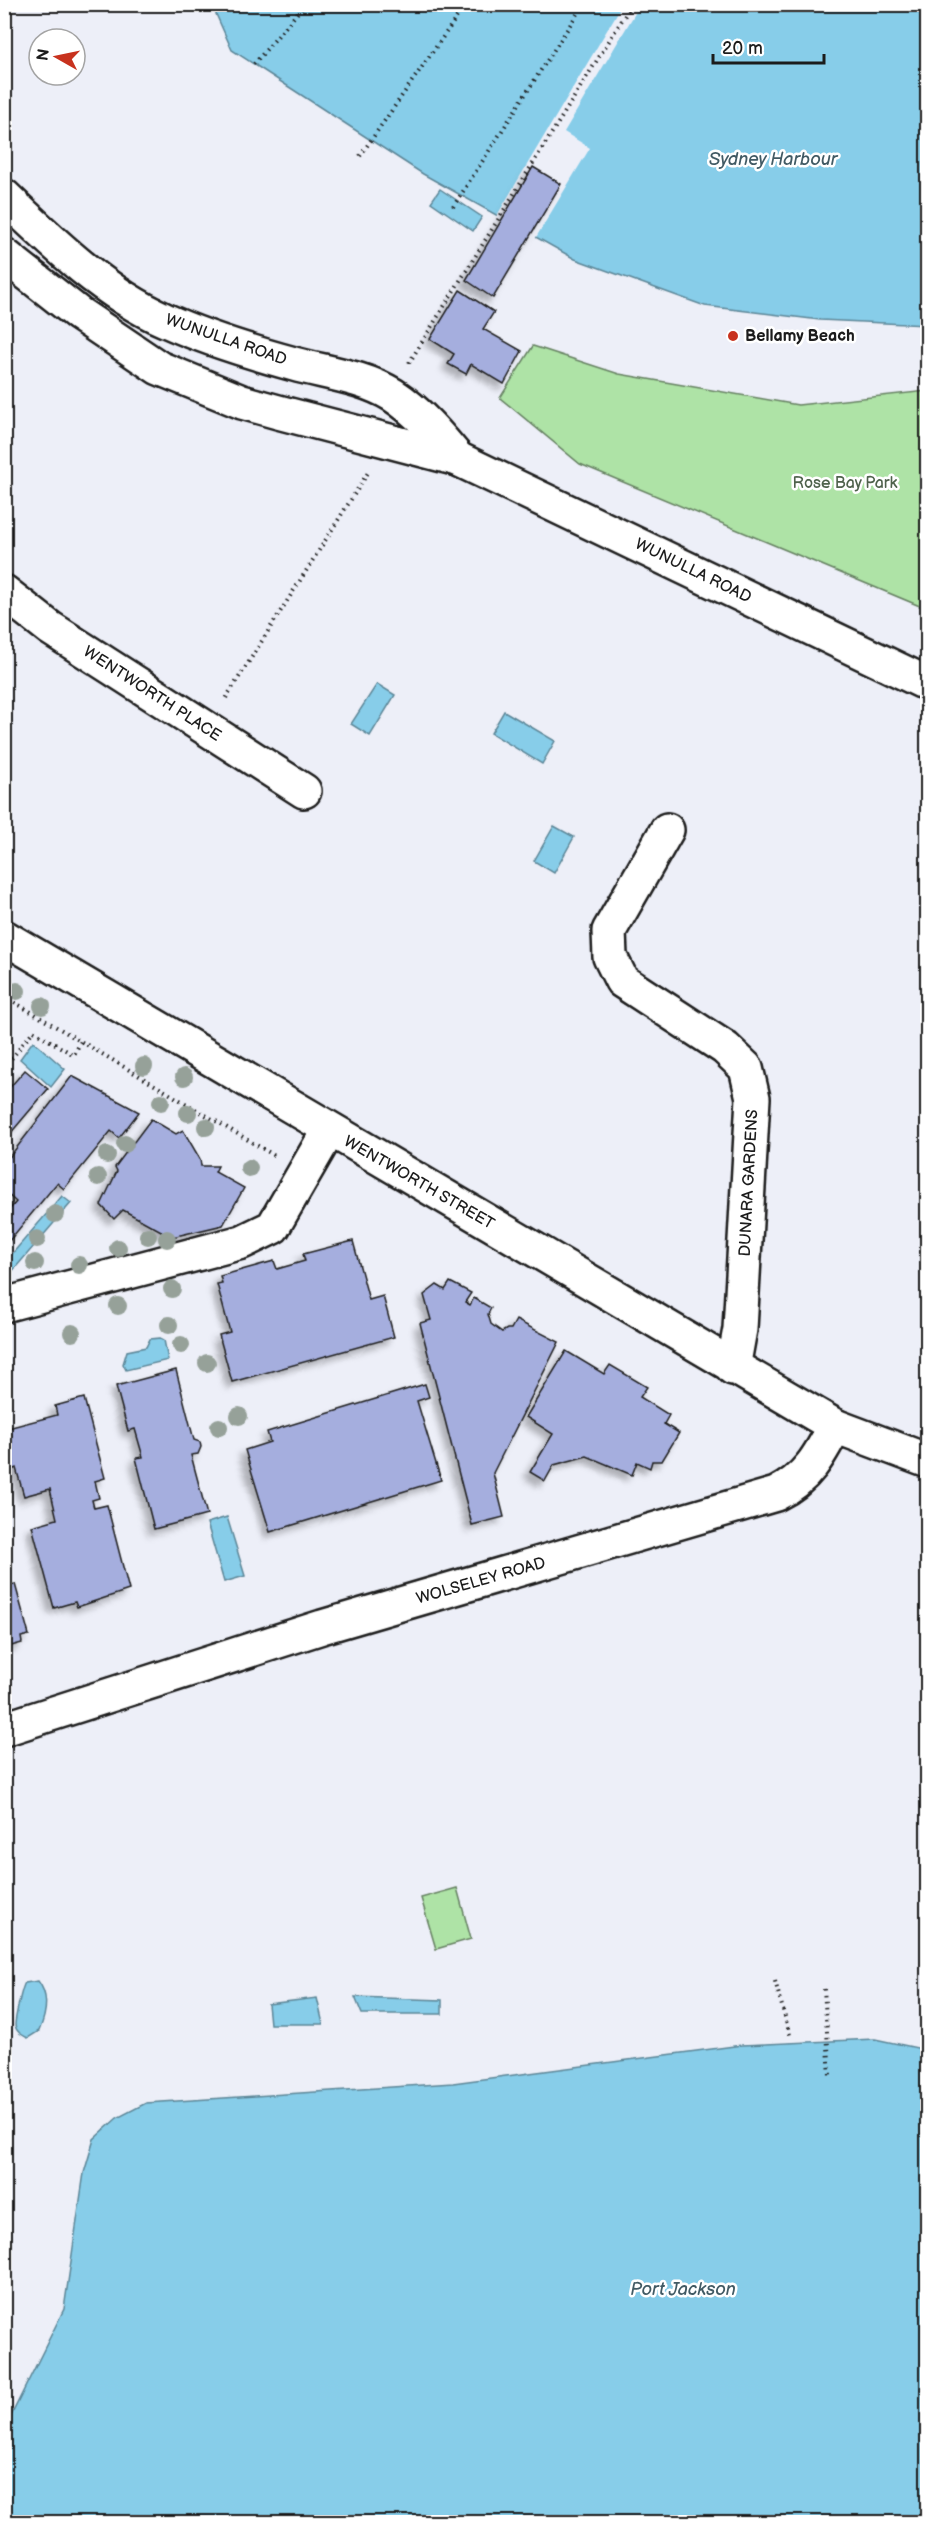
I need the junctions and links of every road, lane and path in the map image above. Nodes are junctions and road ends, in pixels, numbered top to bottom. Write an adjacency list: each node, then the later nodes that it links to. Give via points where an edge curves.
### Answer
1 (305, 4): 5 (path)
2 (466, 4): 6 (path)
3 (632, 4): 10 (path)
4 (577, 14): 8 (path)
5 (254, 64)
6 (360, 156)
7 (4, 196): 12 (street, WUNULLA ROAD, via 69,257 136,305 171,323 229,344 375,385 425,420)
8 (453, 207)
9 (4, 255): 11 (street, WUNULLA ROAD, via 79,314 159,368 242,402)
10 (408, 366)
11 (388, 442): 12 (street, WUNULLA ROAD); 15 (path)
12 (458, 459): 14 (street, WUNULLA ROAD)
13 (4, 592): 15 (street, WENTWORTH PLACE, via 50,628)
14 (927, 684)
15 (206, 729): 16 (street, WENTWORTH PLACE)
16 (304, 791)
17 (667, 830): 25 (street, DUNARA GARDENS, via 609,931 609,957 622,981 725,1048 746,1068 753,1098 740,1329)
18 (4, 937): 22 (street, WENTWORTH STREET)
19 (4, 996): 20 (path)
20 (81, 1041): 21 (path, via 74,1055 33,1031); 23 (path)
21 (4, 1068)
22 (329, 1130): 23 (street); 25 (street, WENTWORTH STREET)
23 (304, 1173): 24 (street, via 273,1227 242,1242)
24 (4, 1305)
25 (733, 1368): 26 (street, WENTWORTH STREET)
26 (835, 1426): 27 (street); 28 (street, WOLSELEY ROAD, via 805,1476 776,1494 322,1627)
27 (927, 1461)
28 (4, 1729)
29 (776, 1981): 31 (path)
30 (824, 1989): 32 (path)
31 (790, 2035)
32 (830, 2075)

